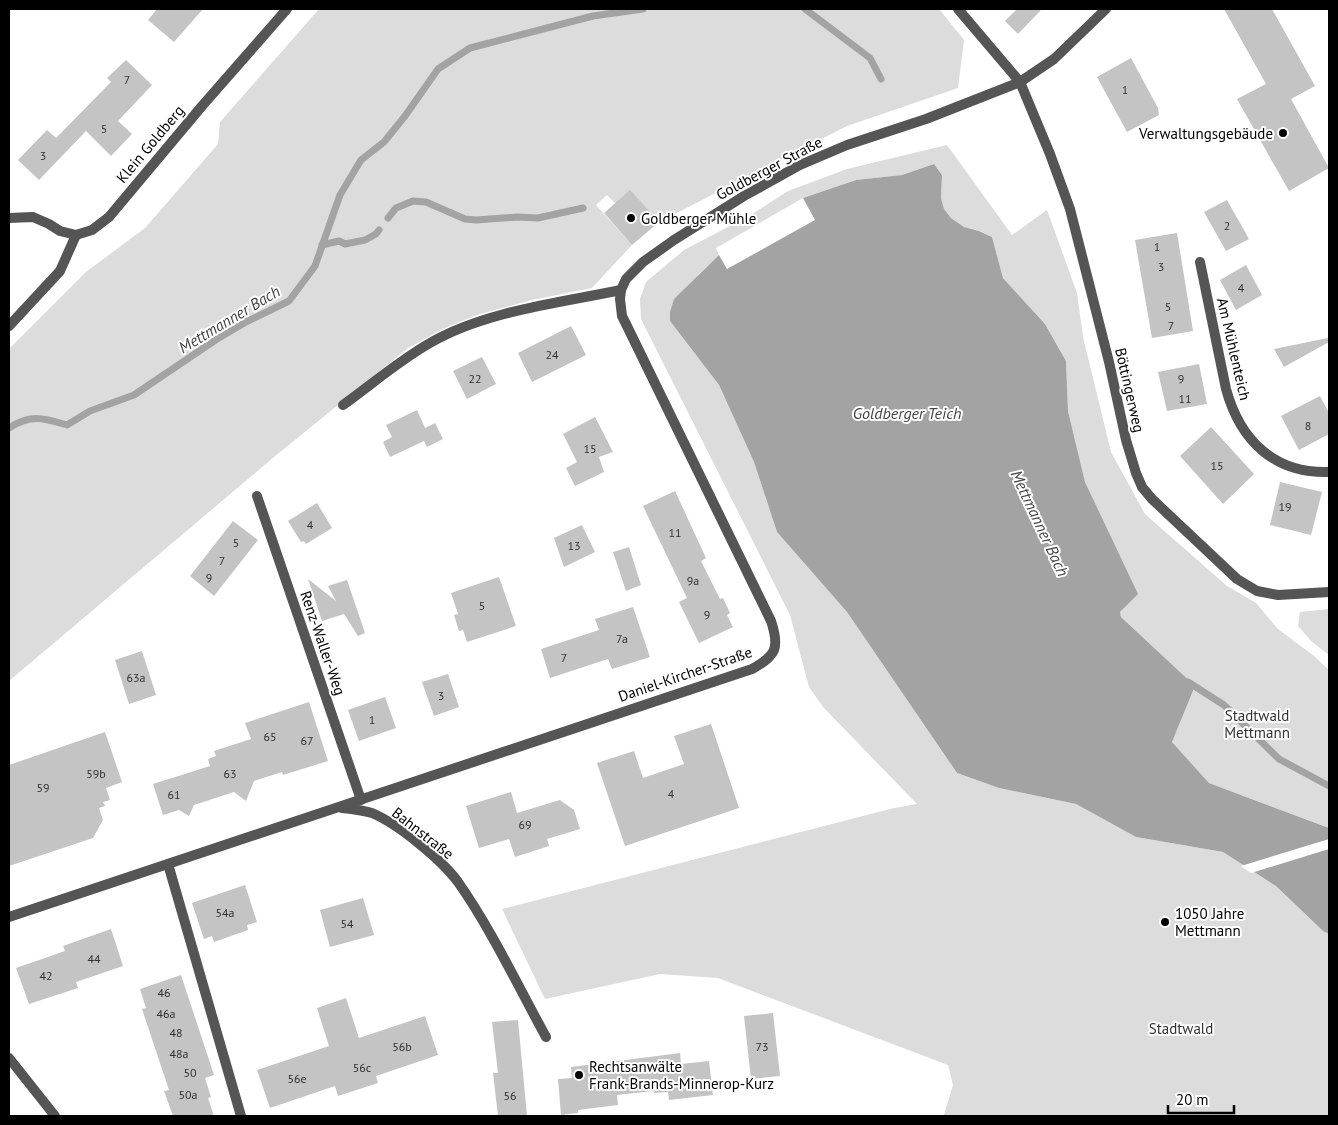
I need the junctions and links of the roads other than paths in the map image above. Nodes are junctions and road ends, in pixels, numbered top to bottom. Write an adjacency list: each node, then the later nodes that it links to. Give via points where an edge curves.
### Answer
1 (287, 9): 6 (street, Klein Goldberg, via 109,216 92,230)
2 (958, 9): 4 (street, Böttingerweg)
3 (1106, 9): 4 (street, Goldberger Straße, via 1054,59)
4 (1020, 82): 8 (street, Goldberger Straße, via 840,148 800,166 674,240 635,270); 13 (street, Böttingerweg, via 1070,209 1126,440 1142,486 1237,579 1257,591 1278,595)
5 (9, 218): 6 (street, via 33,217)
6 (76, 235): 9 (street, via 60,271)
7 (1200, 262): 11 (street, Am Mühlenteich, via 1226,389 1242,430 1259,448 1284,464 1305,471)
8 (621, 290): 10 (street, via 505,314 459,328 430,343); 14 (street, Daniel-Kircher-Straße, via 620,308 626,324 771,621 777,640 774,652 752,669)
9 (9, 326)
10 (344, 405)
11 (1329, 472)
12 (257, 496): 14 (street, Renz-Waller-Weg)
13 (1329, 592)
14 (361, 800): 15 (street, Daniel-Kircher-Straße)
15 (339, 808): 16 (street, Bahnstraße); 18 (street, Bahnstraße, via 357,809 381,818 429,852 457,880)
16 (168, 864): 17 (street, Bahnstraße); 21 (street)
17 (9, 917)
18 (546, 1037)
19 (9, 1058): 20 (street)
20 (55, 1116)
21 (241, 1116)

